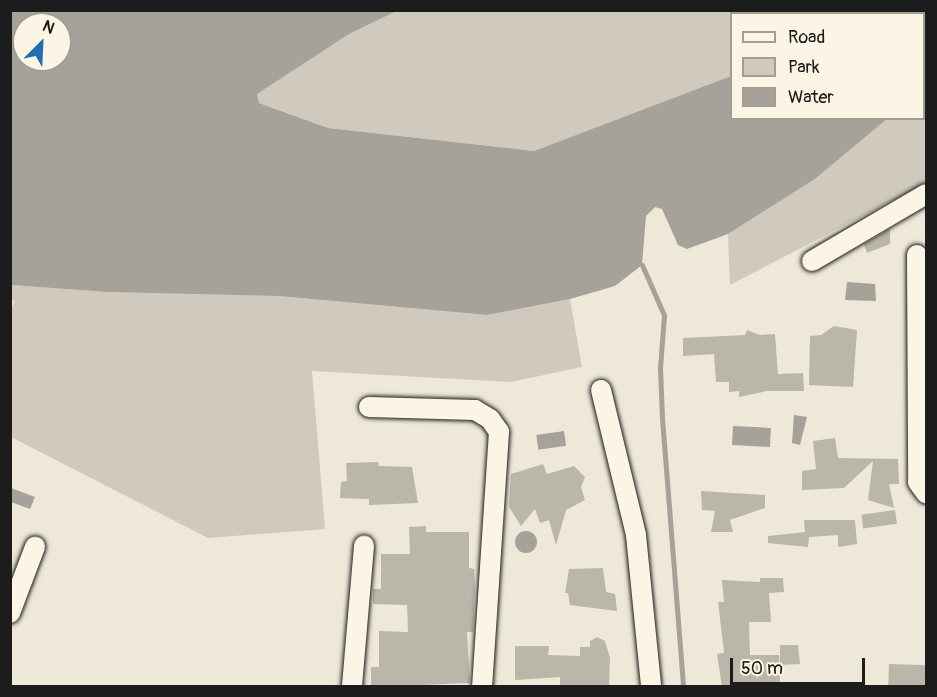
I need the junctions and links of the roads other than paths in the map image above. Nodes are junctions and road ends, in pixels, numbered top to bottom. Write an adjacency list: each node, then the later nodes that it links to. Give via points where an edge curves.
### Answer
1 (927, 194): 3 (street)
2 (917, 255): 6 (street, via 918,482)
3 (812, 261)
4 (601, 390): 12 (street, via 636,535)
5 (369, 407): 11 (street, via 475,410 490,419 500,432)
6 (927, 493)
7 (364, 546): 10 (street)
8 (35, 547): 9 (street)
9 (10, 613)
10 (352, 687)
11 (482, 687)
12 (651, 687)

